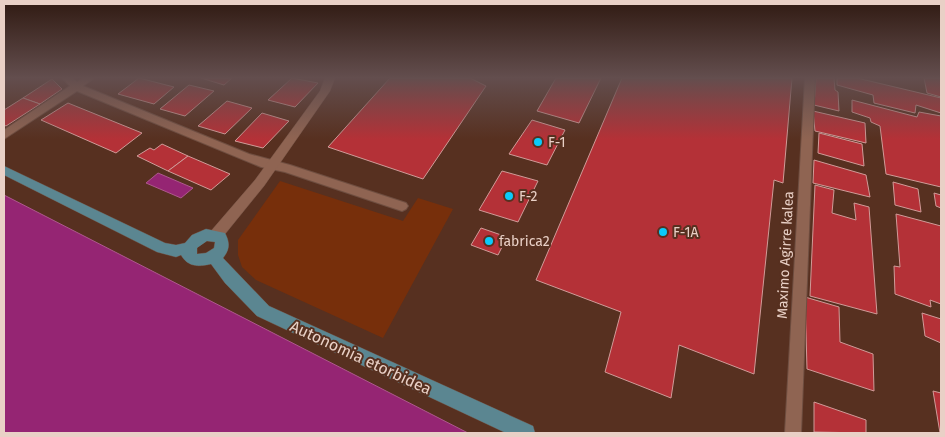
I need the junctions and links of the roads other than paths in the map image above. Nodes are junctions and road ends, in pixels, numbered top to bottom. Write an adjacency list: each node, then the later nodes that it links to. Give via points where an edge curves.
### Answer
1 (59, 98): 5 (street)
2 (104, 98): 6 (street)
3 (320, 98): 6 (street)
4 (809, 98): 13 (street, Maximo Agirre kalea)
5 (4, 135)
6 (272, 165): 8 (street); 9 (street, via 237,213)
7 (4, 170): 10 (main road, via 162,248 176,251)
8 (402, 206)
9 (216, 235): 10 (main road, via 201,237); 11 (main road, via 223,244)
10 (190, 247): 11 (main road, via 189,257 195,260)
11 (214, 257): 12 (main road, Autonomia etorbidea, via 236,285 263,311)
12 (526, 433)
13 (793, 433)

